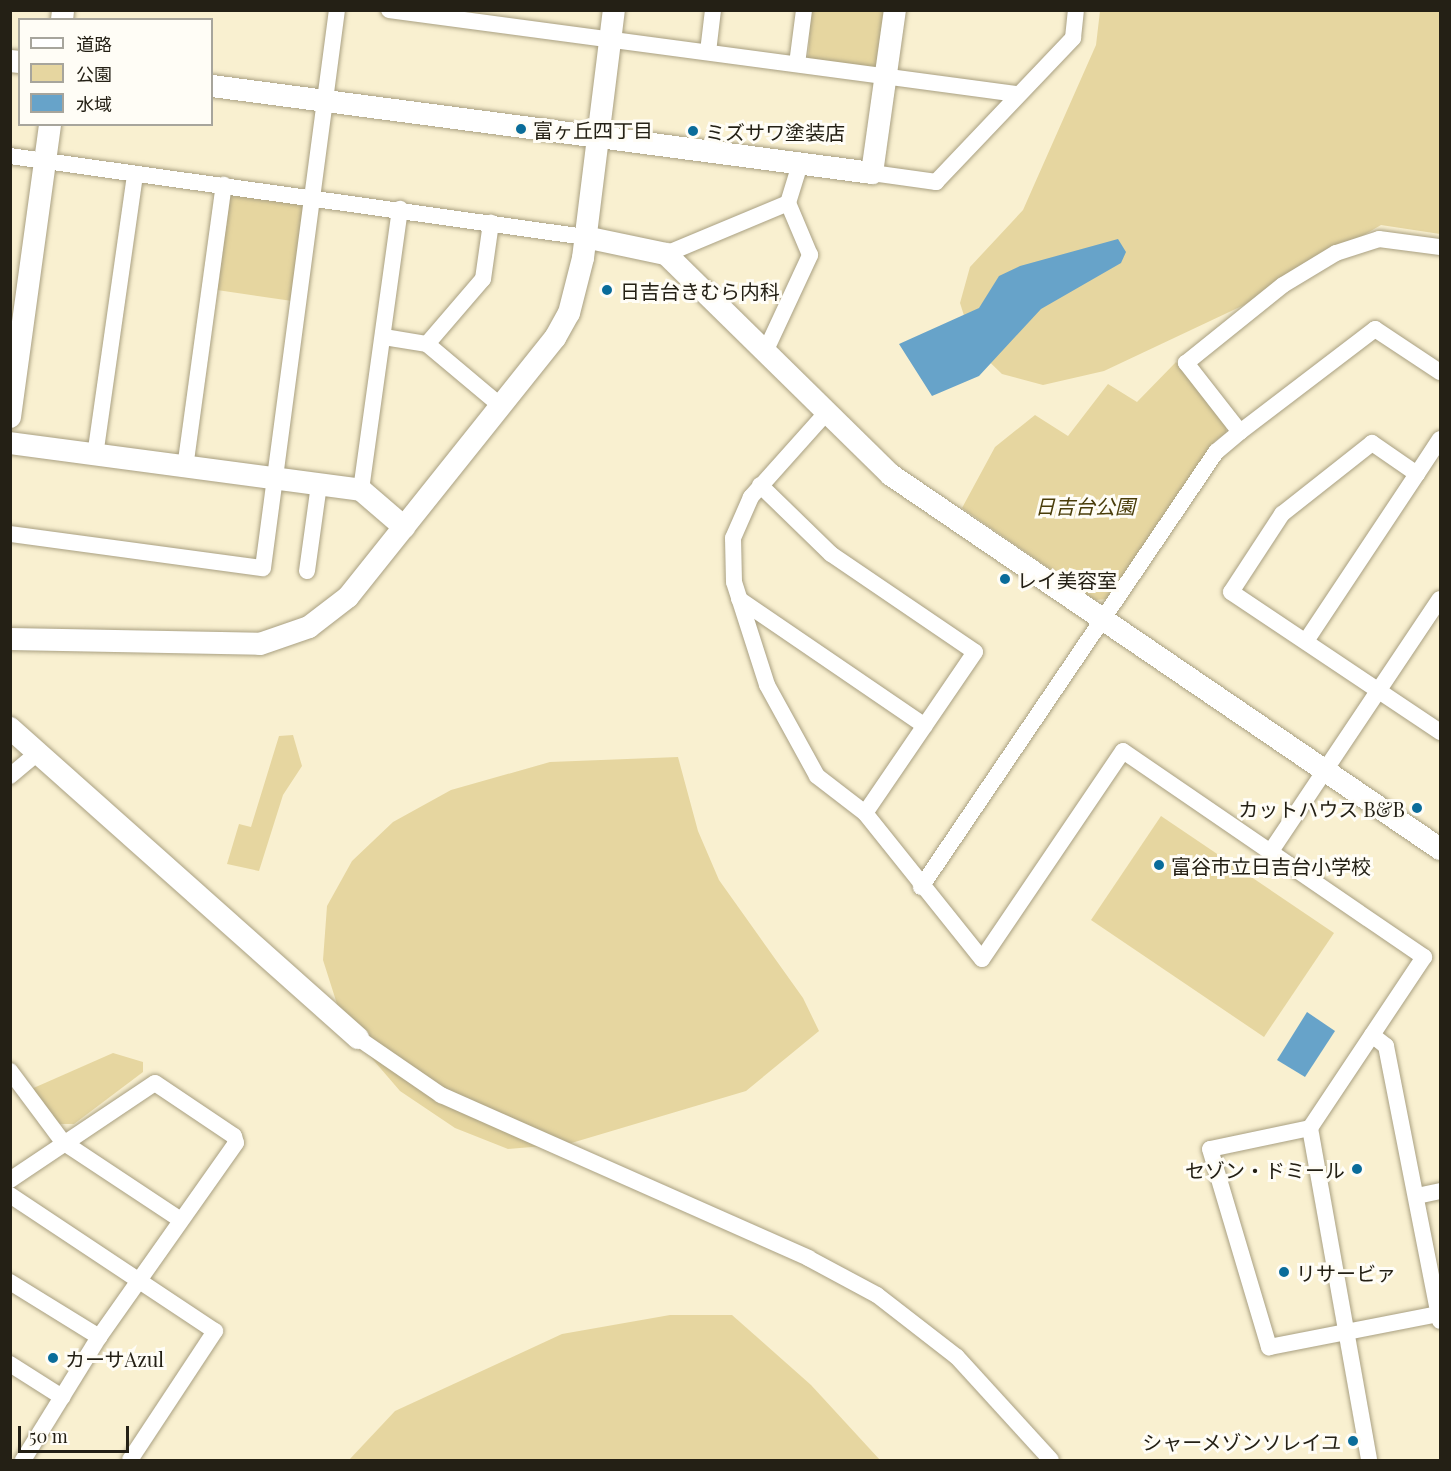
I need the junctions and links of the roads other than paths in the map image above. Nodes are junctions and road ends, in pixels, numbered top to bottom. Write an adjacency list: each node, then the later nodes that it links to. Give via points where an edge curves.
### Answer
1 (337, 10): 16 (street)
2 (389, 10): 8 (street)
3 (614, 10): 10 (street)
4 (713, 10): 11 (street)
5 (804, 10): 12 (street)
6 (895, 10): 13 (street)
7 (1076, 10): 15 (street, via 1073,38)
8 (427, 13): 9 (street)
9 (515, 18): 10 (street)
10 (610, 39): 11 (street); 18 (street)
11 (708, 52): 12 (street)
12 (797, 64): 13 (street)
13 (886, 77): 15 (street); 22 (street)
14 (213, 86): 16 (street)
15 (1017, 94): 22 (street, via 936,182)
16 (325, 100): 18 (street); 25 (street)
17 (50, 126): 20 (street)
18 (598, 137): 21 (street); 29 (street)
19 (10, 156): 20 (street)
20 (45, 162): 23 (street); 33 (street)
21 (800, 164): 22 (street); 26 (street)
22 (872, 173)
23 (135, 175): 24 (street); 43 (street)
24 (224, 185): 25 (street); 44 (street)
25 (313, 198): 27 (street); 46 (street)
26 (788, 203): 31 (street); 35 (street, via 810,255)
27 (400, 209): 28 (street); 32 (street)
28 (490, 223): 29 (street); 34 (street, via 483,279)
29 (585, 237): 31 (street); 37 (street, via 569,313)
30 (1440, 247): 40 (street, via 1379,239 1336,253 1283,285 1186,363)
31 (666, 254): 35 (street)
32 (384, 337): 34 (street); 49 (street)
33 (15, 338): 39 (street)
34 (427, 344): 37 (street)
35 (766, 350): 38 (street)
36 (1440, 372): 40 (street, via 1375,328)
37 (501, 406): 50 (street)
38 (826, 413): 48 (street); 55 (street, via 891,475)
39 (10, 417)
40 (1240, 432): 55 (street, via 1216,452)
41 (1440, 439): 45 (street)
42 (10, 443): 43 (street)
43 (95, 456): 44 (street)
44 (185, 468): 46 (street)
45 (1417, 474): 57 (street); 57 (street, via 1372,443 1282,514 1231,592)
46 (274, 478): 47 (street); 51 (street, via 263,568)
47 (319, 484): 49 (street); 52 (street)
48 (760, 485): 54 (street, via 733,538 730,562); 59 (street, via 831,554 975,652)
49 (361, 490): 50 (street)
50 (405, 527): 56 (street, via 335,610 277,641 201,646)
51 (10, 534)
52 (307, 571)
53 (1440, 599): 58 (street)
54 (739, 600): 59 (street); 65 (street, via 767,685 817,776)
55 (1102, 620): 63 (street); 68 (street)
56 (10, 639)
57 (1306, 641): 58 (street)
58 (1379, 690): 61 (street); 63 (street)
59 (925, 726): 65 (street)
60 (10, 728): 62 (street)
61 (1440, 732)
62 (37, 753): 64 (street); 70 (street)
63 (1324, 770): 66 (street); 67 (street)
64 (10, 776)
65 (865, 813): 68 (street)
66 (1440, 849)
67 (1271, 851): 68 (street, via 1123,751 982,959); 69 (street, via 1424,957)
68 (921, 887)
69 (1372, 1035): 72 (street); 77 (street, via 1386,1046)
70 (358, 1038): 88 (street, via 441,1095 808,1258 877,1295 957,1357)
71 (10, 1071): 73 (street)
72 (1310, 1128): 82 (street); 82 (street, via 1210,1149 1269,1347)
73 (63, 1142): 74 (street); 78 (street); 78 (street, via 142,1088 162,1085 234,1136 236,1143)
74 (10, 1180)
75 (1440, 1191): 77 (street)
76 (10, 1195): 79 (street)
77 (1417, 1196): 81 (street)
78 (181, 1220): 79 (street)
79 (141, 1280): 83 (street); 87 (street, via 215,1331)
80 (10, 1282): 83 (street)
81 (1440, 1318): 82 (street)
82 (1350, 1334): 89 (street)
83 (99, 1336): 85 (street)
84 (10, 1364): 85 (street)
85 (62, 1397): 86 (street)
86 (23, 1461)
87 (130, 1461)
88 (1051, 1461)
89 (1370, 1461)

